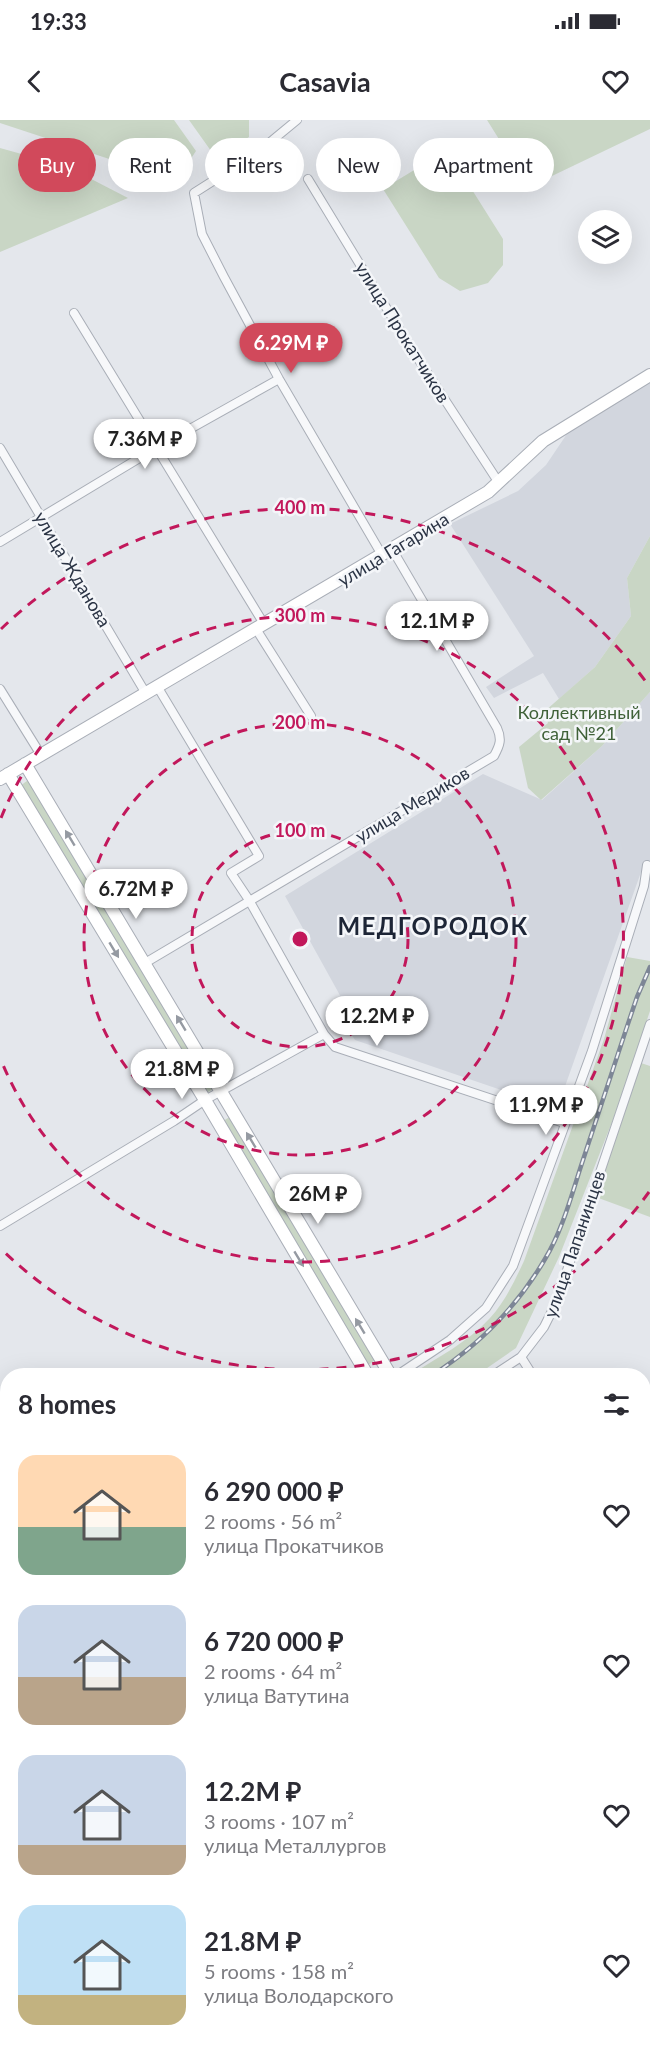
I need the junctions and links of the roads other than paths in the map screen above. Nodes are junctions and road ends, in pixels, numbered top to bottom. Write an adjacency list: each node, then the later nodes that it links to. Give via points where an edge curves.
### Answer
1 (297, 120): 5 (street, via 257,153 194,193 202,234)
2 (308, 179): 8 (street, улица Прокатчиков)
3 (74, 314): 7 (street)
4 (650, 375): 8 (street, улица Гагарина, via 543,441)
5 (279, 379): 7 (street); 11 (street)
6 (0, 448): 9 (street, улица Жданова)
7 (156, 448): 9 (street); 12 (street)
8 (499, 483): 11 (street, улица Гагарина)
9 (43, 517): 10 (street); 14 (street, улица Жданова)
10 (0, 542)
11 (387, 552): 12 (street, улица Гагарина); 20 (street, улица Медиков, via 501,737 498,748 494,756)
12 (260, 626): 14 (street, улица Гагарина); 15 (street)
13 (0, 689): 16 (street)
14 (151, 689): 16 (street, улица Гагарина); 20 (street, улица Жданова, via 259,856 231,873)
15 (311, 716)
16 (41, 754): 17 (street, улица Гагарина)
17 (25, 764): 18 (street, улица Гагарина); 21 (street, one-way to 17)
18 (4, 777): 25 (street, one-way to 25)
19 (647, 865): 26 (street, via 644,886 592,1051)
20 (249, 900): 21 (street, улица Медиков); 23 (street)
21 (145, 963): 24 (street, one-way to 21)
22 (650, 1024): 28 (street, улица Папанинцев, via 556,1303)
23 (324, 1034): 24 (street); 26 (street, via 335,1047)
24 (222, 1091): 25 (street); 30 (street, one-way to 24)
25 (205, 1100): 27 (street); 29 (street, one-way to 29)
26 (564, 1123): 31 (street, via 513,1266 493,1298 450,1340)
27 (0, 1226)
28 (521, 1357): 32 (street, улица Папанинцев); 33 (street)
29 (363, 1368)
30 (385, 1368)
31 (401, 1368)
32 (504, 1368)
33 (528, 1368)

